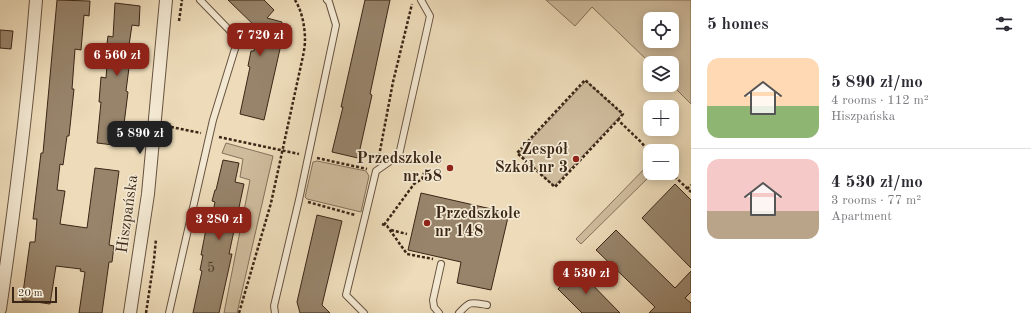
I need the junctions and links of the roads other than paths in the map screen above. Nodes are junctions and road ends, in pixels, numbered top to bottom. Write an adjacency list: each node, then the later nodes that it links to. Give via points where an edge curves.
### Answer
1 (36, 0): 8 (street, via 21,148)
2 (166, 0): 9 (street, Hiszpańska, via 148,194)
3 (200, 0): 10 (lane, via 238,39 213,120)
4 (327, 0): 11 (lane, via 330,2 336,25 274,306)
5 (421, 0): 12 (lane, via 430,16 399,155 376,171 346,295)
6 (441, 264): 13 (lane, via 433,300 434,307)
7 (486, 305): 14 (lane, via 470,303)
8 (0, 309)
9 (130, 313)
10 (169, 313)
11 (275, 313)
12 (364, 313)
13 (439, 313)
14 (459, 313)

